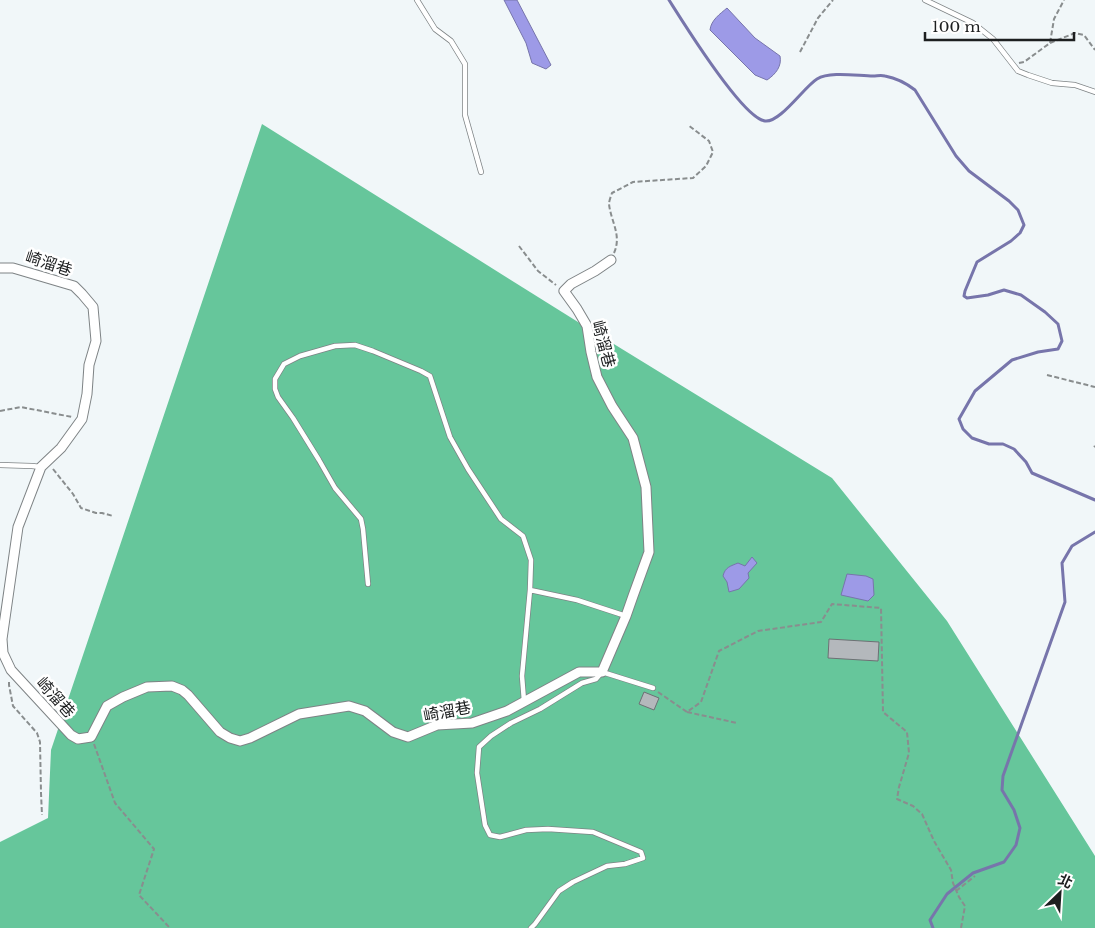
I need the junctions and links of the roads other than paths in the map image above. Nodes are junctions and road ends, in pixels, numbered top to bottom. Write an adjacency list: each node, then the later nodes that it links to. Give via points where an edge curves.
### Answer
1 (417, 0): 4 (lane, via 435,29 451,41 465,64 465,115)
2 (925, 0): 3 (lane, via 972,23 993,39 1018,71 1052,83)
3 (1095, 92)
4 (481, 172)
5 (610, 260): 11 (street, 崎溜巷, via 564,291 587,326 597,377 633,438 646,487 649,552)
6 (0, 268): 8 (street, 崎溜巷, via 13,268 74,286 93,307 96,341 89,365 82,419)
7 (0, 465): 8 (lane)
8 (41, 467): 14 (street, 崎溜巷, via 16,536 3,653 11,670 78,739 91,737 107,706 148,687 172,686 182,690 220,732 240,741 299,714 327,709 349,706 365,711 393,732 408,737 437,725 472,723)
9 (368, 584): 10 (lane, via 361,519 335,488 275,389 275,379 284,364 336,346 355,345 373,350 430,376 450,437 501,519 523,536 531,560)
10 (530, 590): 11 (lane, via 577,600); 14 (lane, via 522,676)
11 (626, 616): 12 (street, 崎溜巷)
12 (602, 672): 13 (lane); 14 (street, 崎溜巷, via 579,672); 15 (lane, via 596,679 582,683 511,723 479,747 477,772 490,835 500,837 526,830 548,829 593,832 641,852 643,858 607,866 572,882 559,891)
13 (653, 688)
14 (524, 702)
15 (531, 928)

